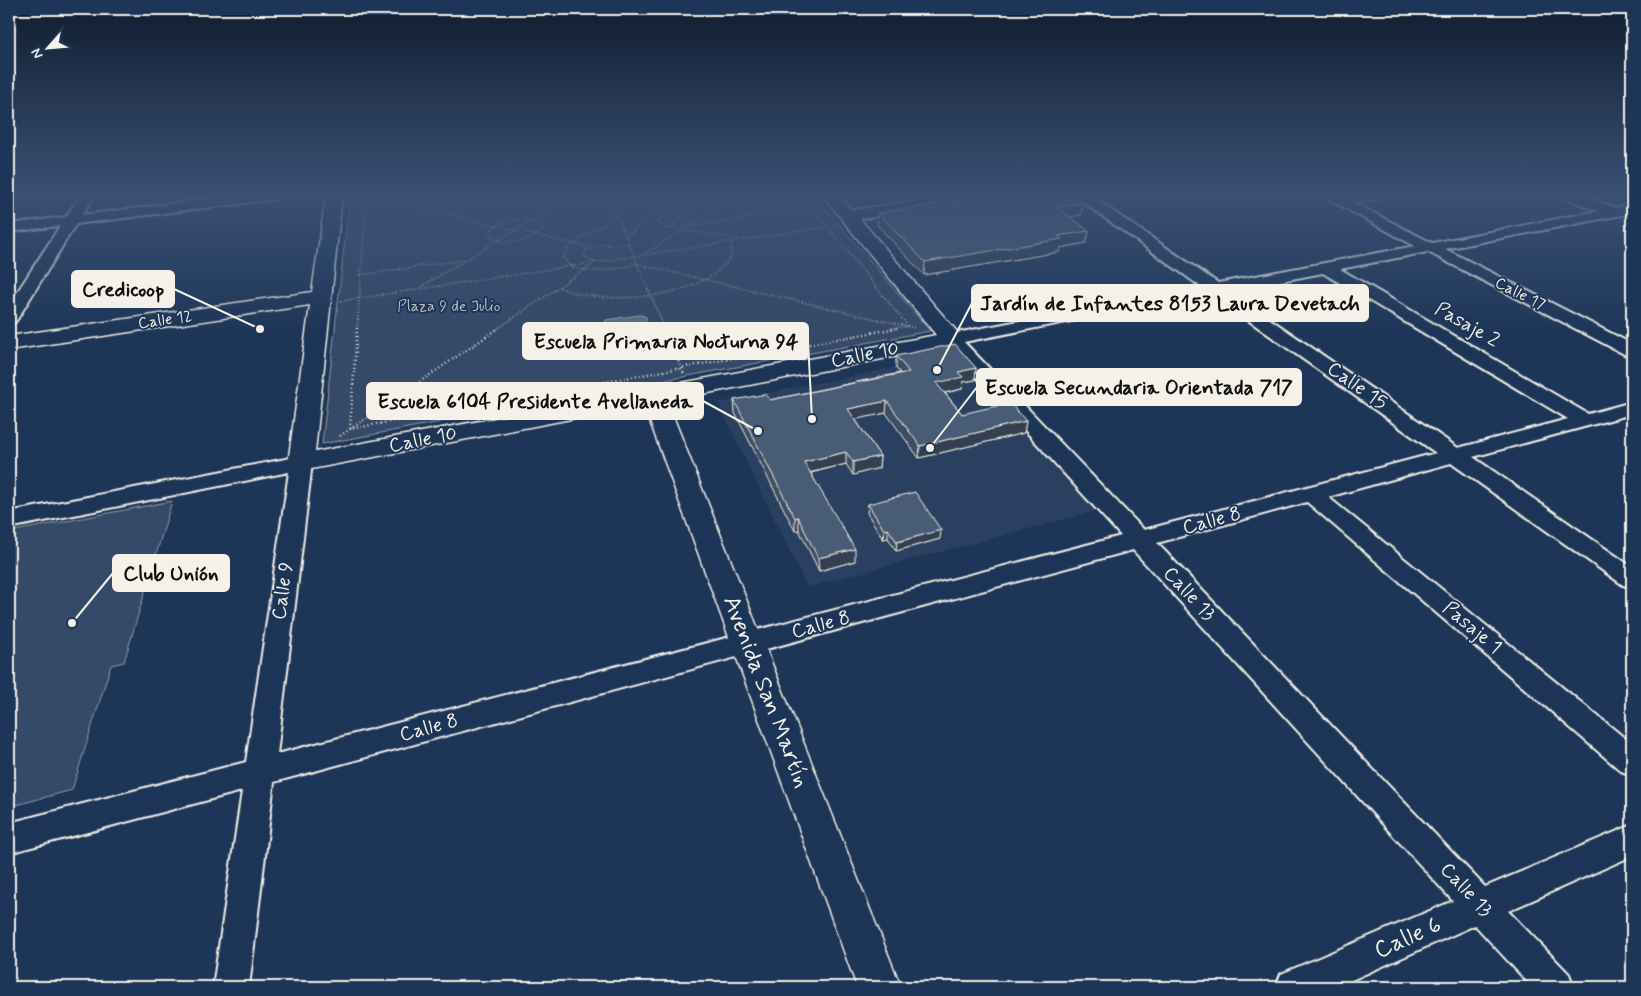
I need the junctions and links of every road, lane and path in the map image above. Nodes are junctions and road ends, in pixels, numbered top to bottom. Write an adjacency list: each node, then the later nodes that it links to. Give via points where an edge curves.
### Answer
1 (57, 241): 35 (street)
2 (328, 241): 34 (street, Calle 9)
3 (363, 241): 27 (path)
4 (499, 241): 21 (path)
5 (563, 241): 16 (path)
6 (577, 241): 16 (path)
7 (665, 241): 19 (path)
8 (729, 241): 19 (path)
9 (732, 241): 28 (path, via 728,262)
10 (839, 241): 36 (path)
11 (870, 241): 37 (street, Calle 13)
12 (1147, 241): 30 (street, Calle 15)
13 (1416, 241): 18 (street, Calle 17)
14 (1462, 241): 18 (street, Calle 10)
15 (628, 243): 17 (path); 20 (path)
16 (573, 244): 17 (path); 24 (path, via 563,258)
17 (590, 248): 22 (path, via 584,256)
18 (1428, 248): 25 (street, Calle 10); 39 (street, Calle 17)
19 (644, 255): 20 (path)
20 (634, 256): 22 (path); 23 (path)
21 (466, 260): 27 (path); 31 (path)
22 (596, 262): 24 (path); 26 (path)
23 (638, 264): 26 (path); 28 (path); 32 (path)
24 (571, 266): 26 (path); 31 (path)
25 (1326, 268): 30 (street, Calle 10); 43 (street, Pasaje 2)
26 (584, 270): 29 (path)
27 (360, 275): 33 (path)
28 (703, 279): 32 (path); 36 (path)
29 (558, 287): 32 (path, via 572,293 602,297); 44 (path)
30 (1216, 289): 37 (street, Calle 10); 46 (street, Calle 15)
31 (416, 290): 33 (path)
32 (650, 295): 40 (path)
33 (358, 298): 34 (path); 44 (path)
34 (321, 301): 38 (street, Calle 12); 47 (street, Calle 9)
35 (9, 318)
36 (908, 326): 37 (path); 40 (path)
37 (951, 339): 40 (street, Calle 10); 50 (street, Calle 13)
38 (9, 343)
39 (1632, 351)
40 (686, 378): 41 (street, Calle 10); 44 (path)
41 (653, 396): 47 (street, Calle 10); 52 (street, Avenida San Martín)
42 (1632, 408): 43 (street, Calle 8)
43 (1586, 421): 46 (street, Calle 8)
44 (350, 429): 45 (path)
45 (334, 440)
46 (1457, 456): 48 (street, Calle 8); 51 (street, Calle 15)
47 (301, 463): 49 (street, Calle 10); 54 (street, Calle 9)
48 (1311, 494): 50 (street, Calle 8); 53 (street, Pasaje 1)
49 (9, 520)
50 (1139, 540): 52 (street, Calle 8); 57 (street, Calle 13)
51 (1632, 579)
52 (748, 644): 54 (street, Calle 8); 59 (street, Avenida San Martín)
53 (1632, 762)
54 (259, 772): 55 (street, Calle 8); 58 (street, Calle 9)
55 (9, 838)
56 (1632, 840): 57 (street, Calle 6)
57 (1481, 906): 60 (street, Calle 6); 61 (street, Calle 13)
58 (231, 987)
59 (879, 987)
60 (1294, 987)
61 (1556, 987)

